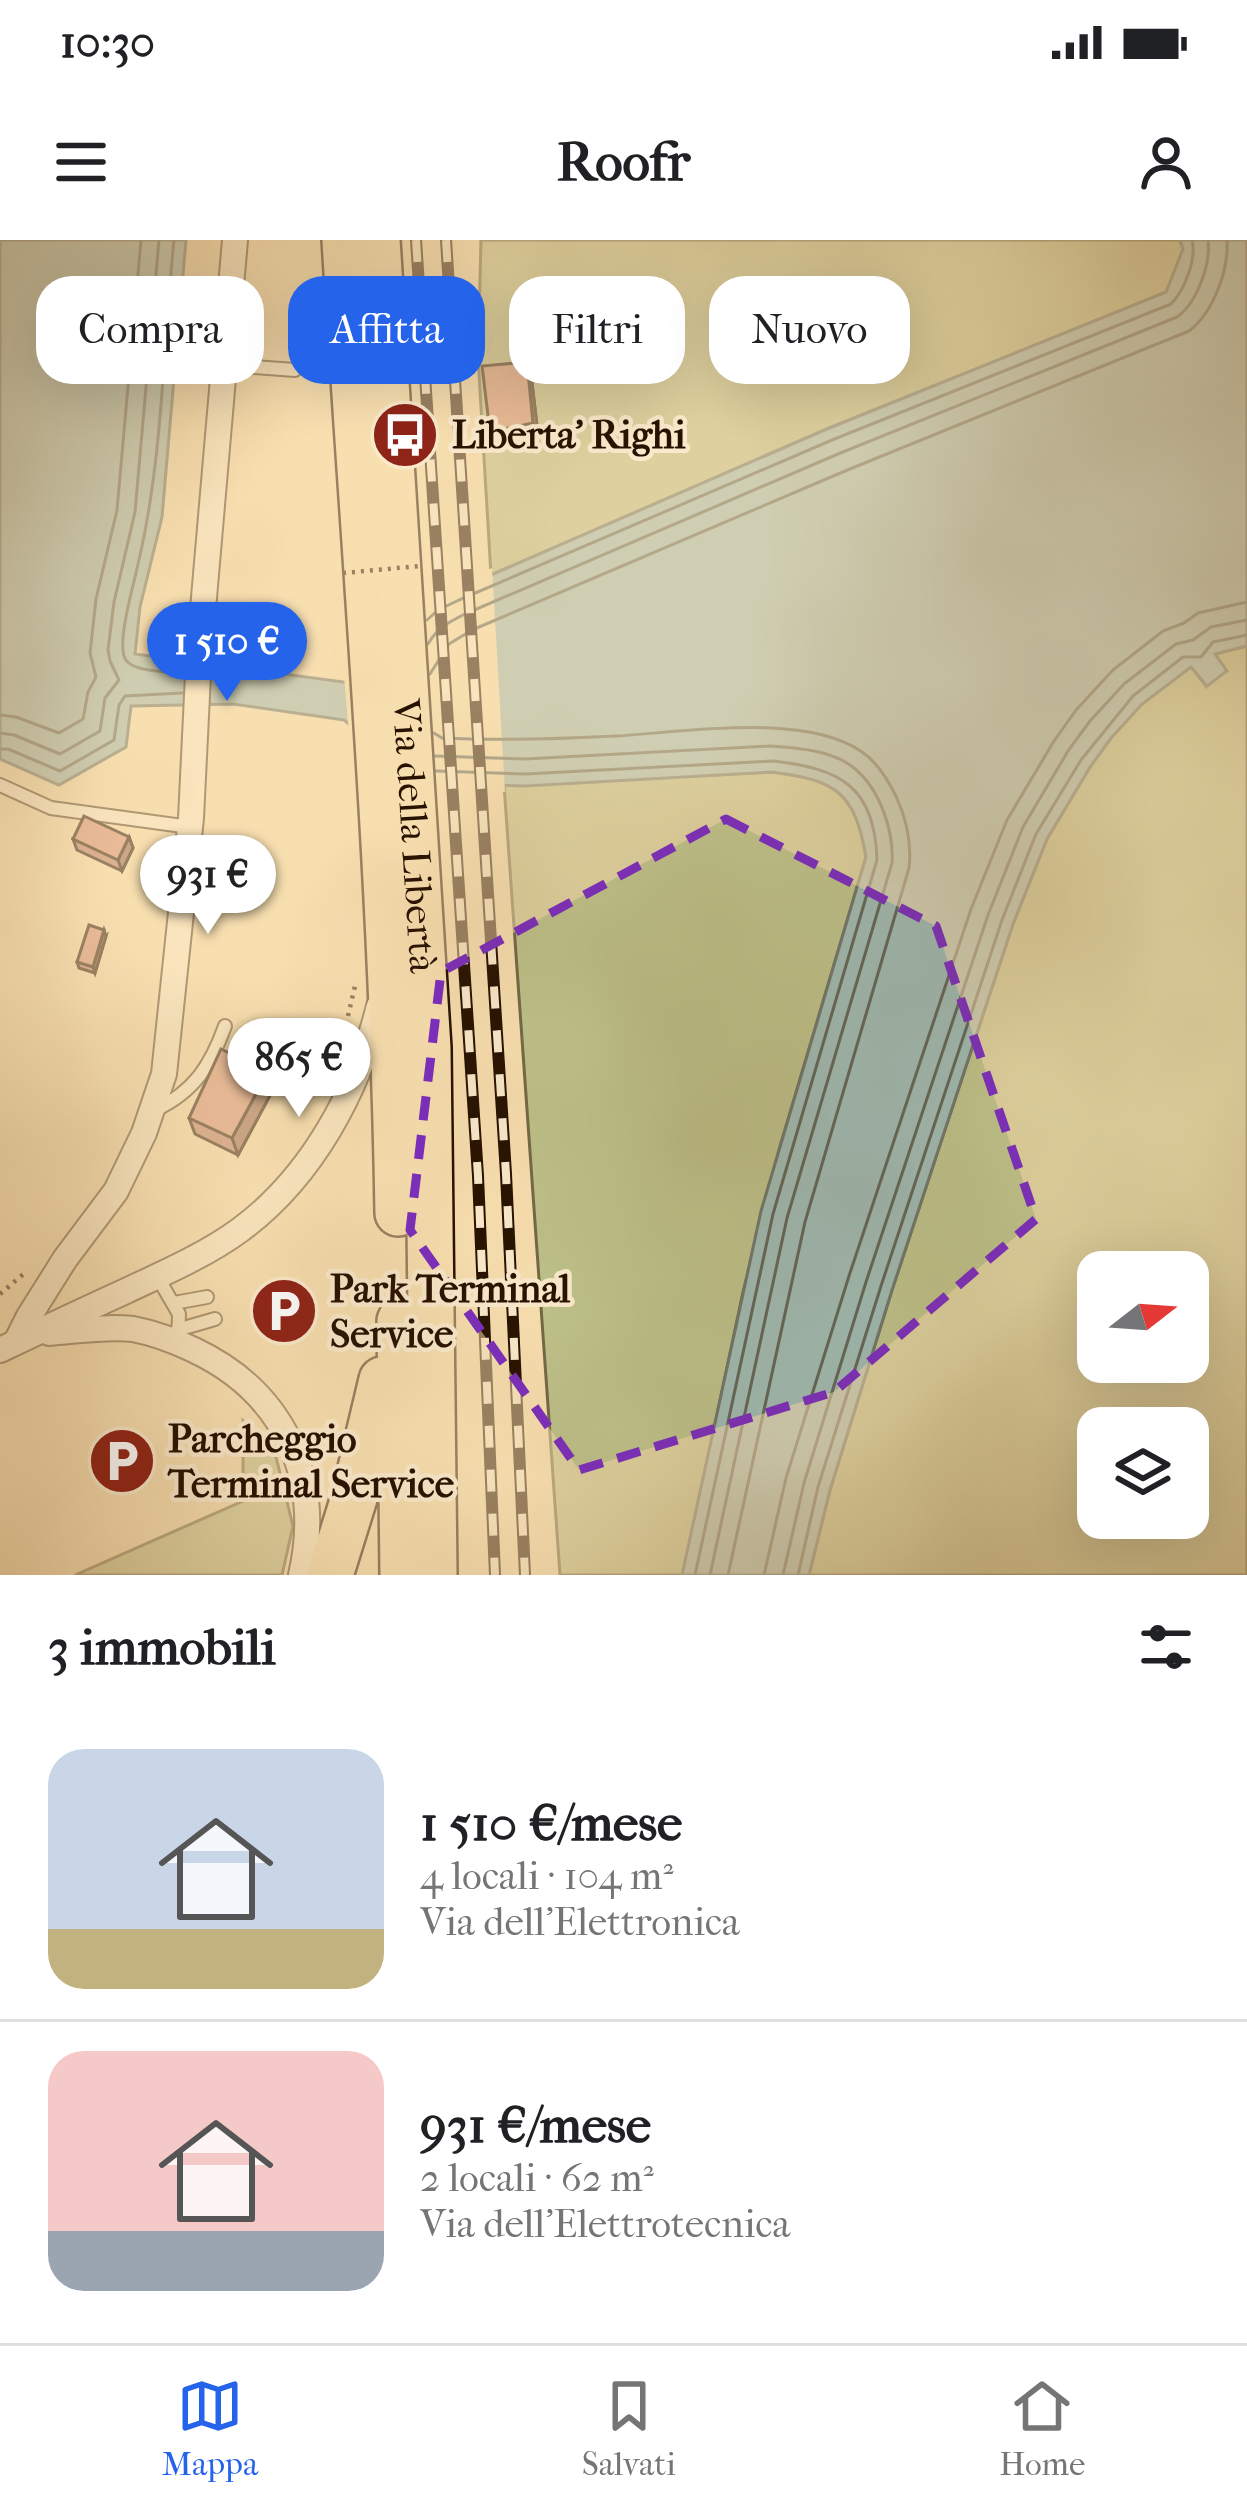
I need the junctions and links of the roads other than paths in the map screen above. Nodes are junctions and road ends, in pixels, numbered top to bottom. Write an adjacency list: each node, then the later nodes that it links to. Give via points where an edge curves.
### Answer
1 (235, 240): 4 (street)
2 (345, 240): 6 (highway, Via della Libertà)
3 (377, 240): 6 (highway, Via della Libertà)
4 (232, 276)
5 (223, 384): 8 (street)
6 (372, 554): 9 (highway, Via della Libertà)
7 (0, 785): 8 (lane, via 51,808)
8 (190, 826): 12 (street, via 164,1074)
9 (401, 866): 10 (highway, Via della Libertà); 25 (highway, Via della Libertà, via 428,1048); 26 (highway, via 432,982 458,1351)
10 (389, 926): 13 (street, via 369,1042 308,1163 239,1232); 17 (highway, Via della Libertà)
11 (225, 1027): 12 (lane, via 199,1080)
12 (152, 1111): 21 (street, via 116,1191)
13 (157, 1277): 14 (street); 16 (lane)
14 (130, 1288): 19 (street); 21 (street)
15 (207, 1298): 16 (lane)
16 (174, 1303): 20 (lane)
17 (400, 1306): 23 (highway); 24 (highway, Via della Libertà)
18 (214, 1319): 20 (lane)
19 (135, 1330): 20 (street); 21 (street)
20 (177, 1336): 22 (street, via 243,1381 287,1433 306,1493)
21 (17, 1342)
22 (301, 1575)
23 (330, 1575)
24 (403, 1575)
25 (434, 1575)
26 (463, 1575)

